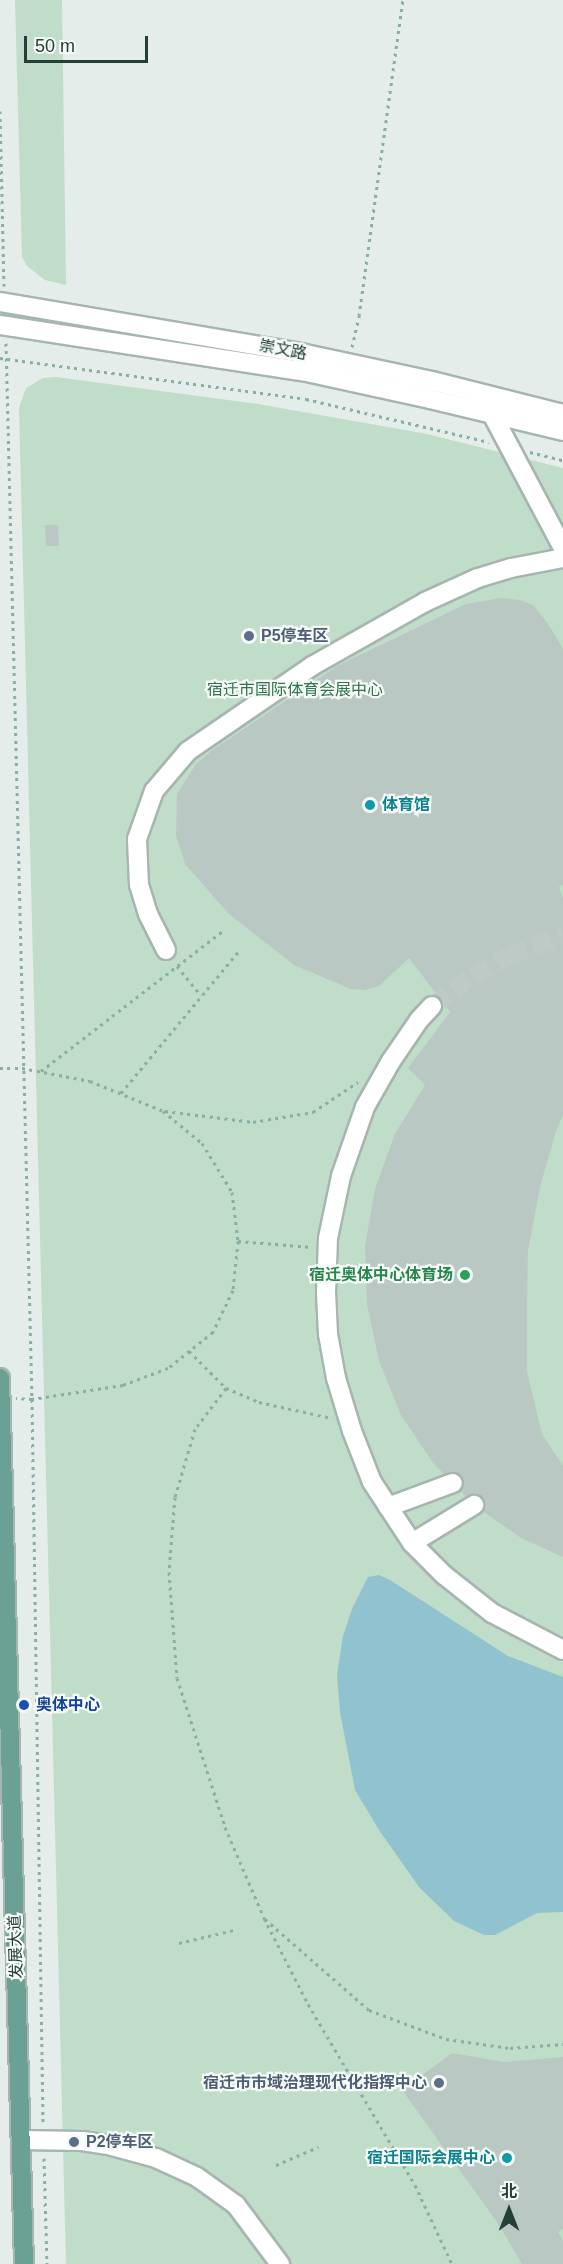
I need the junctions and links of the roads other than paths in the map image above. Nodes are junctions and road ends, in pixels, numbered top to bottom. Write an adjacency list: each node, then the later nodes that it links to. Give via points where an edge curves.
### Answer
1 (2, 302): 4 (street, 崇文路, via 219,337 349,363)
2 (3, 325): 3 (street, 崇文路, via 302,371)
3 (492, 414): 5 (street, 崇文路); 6 (street)
4 (563, 414)
5 (563, 431)
6 (563, 548)
7 (563, 558): 8 (street, via 478,578 425,602 312,666 188,751 154,791 137,839 139,885 148,915)
8 (166, 950)
9 (432, 1006): 14 (street, via 391,1061 365,1107 341,1176 328,1248 328,1334 336,1378 372,1482)
10 (0, 1378): 11 (main road, 发展大道)
11 (0, 1397): 17 (main road, 发展大道)
12 (453, 1483): 14 (street)
13 (474, 1505): 15 (street)
14 (388, 1507): 15 (street)
15 (412, 1543): 16 (street, via 444,1575 492,1613)
16 (563, 1650)
17 (5, 1768): 18 (main road, 发展大道)
18 (6, 1787): 19 (main road, 发展大道)
19 (21, 2139): 20 (main road, 发展大道); 21 (street, via 112,2146 156,2158 197,2177 236,2205)
20 (24, 2264)
21 (279, 2264)

